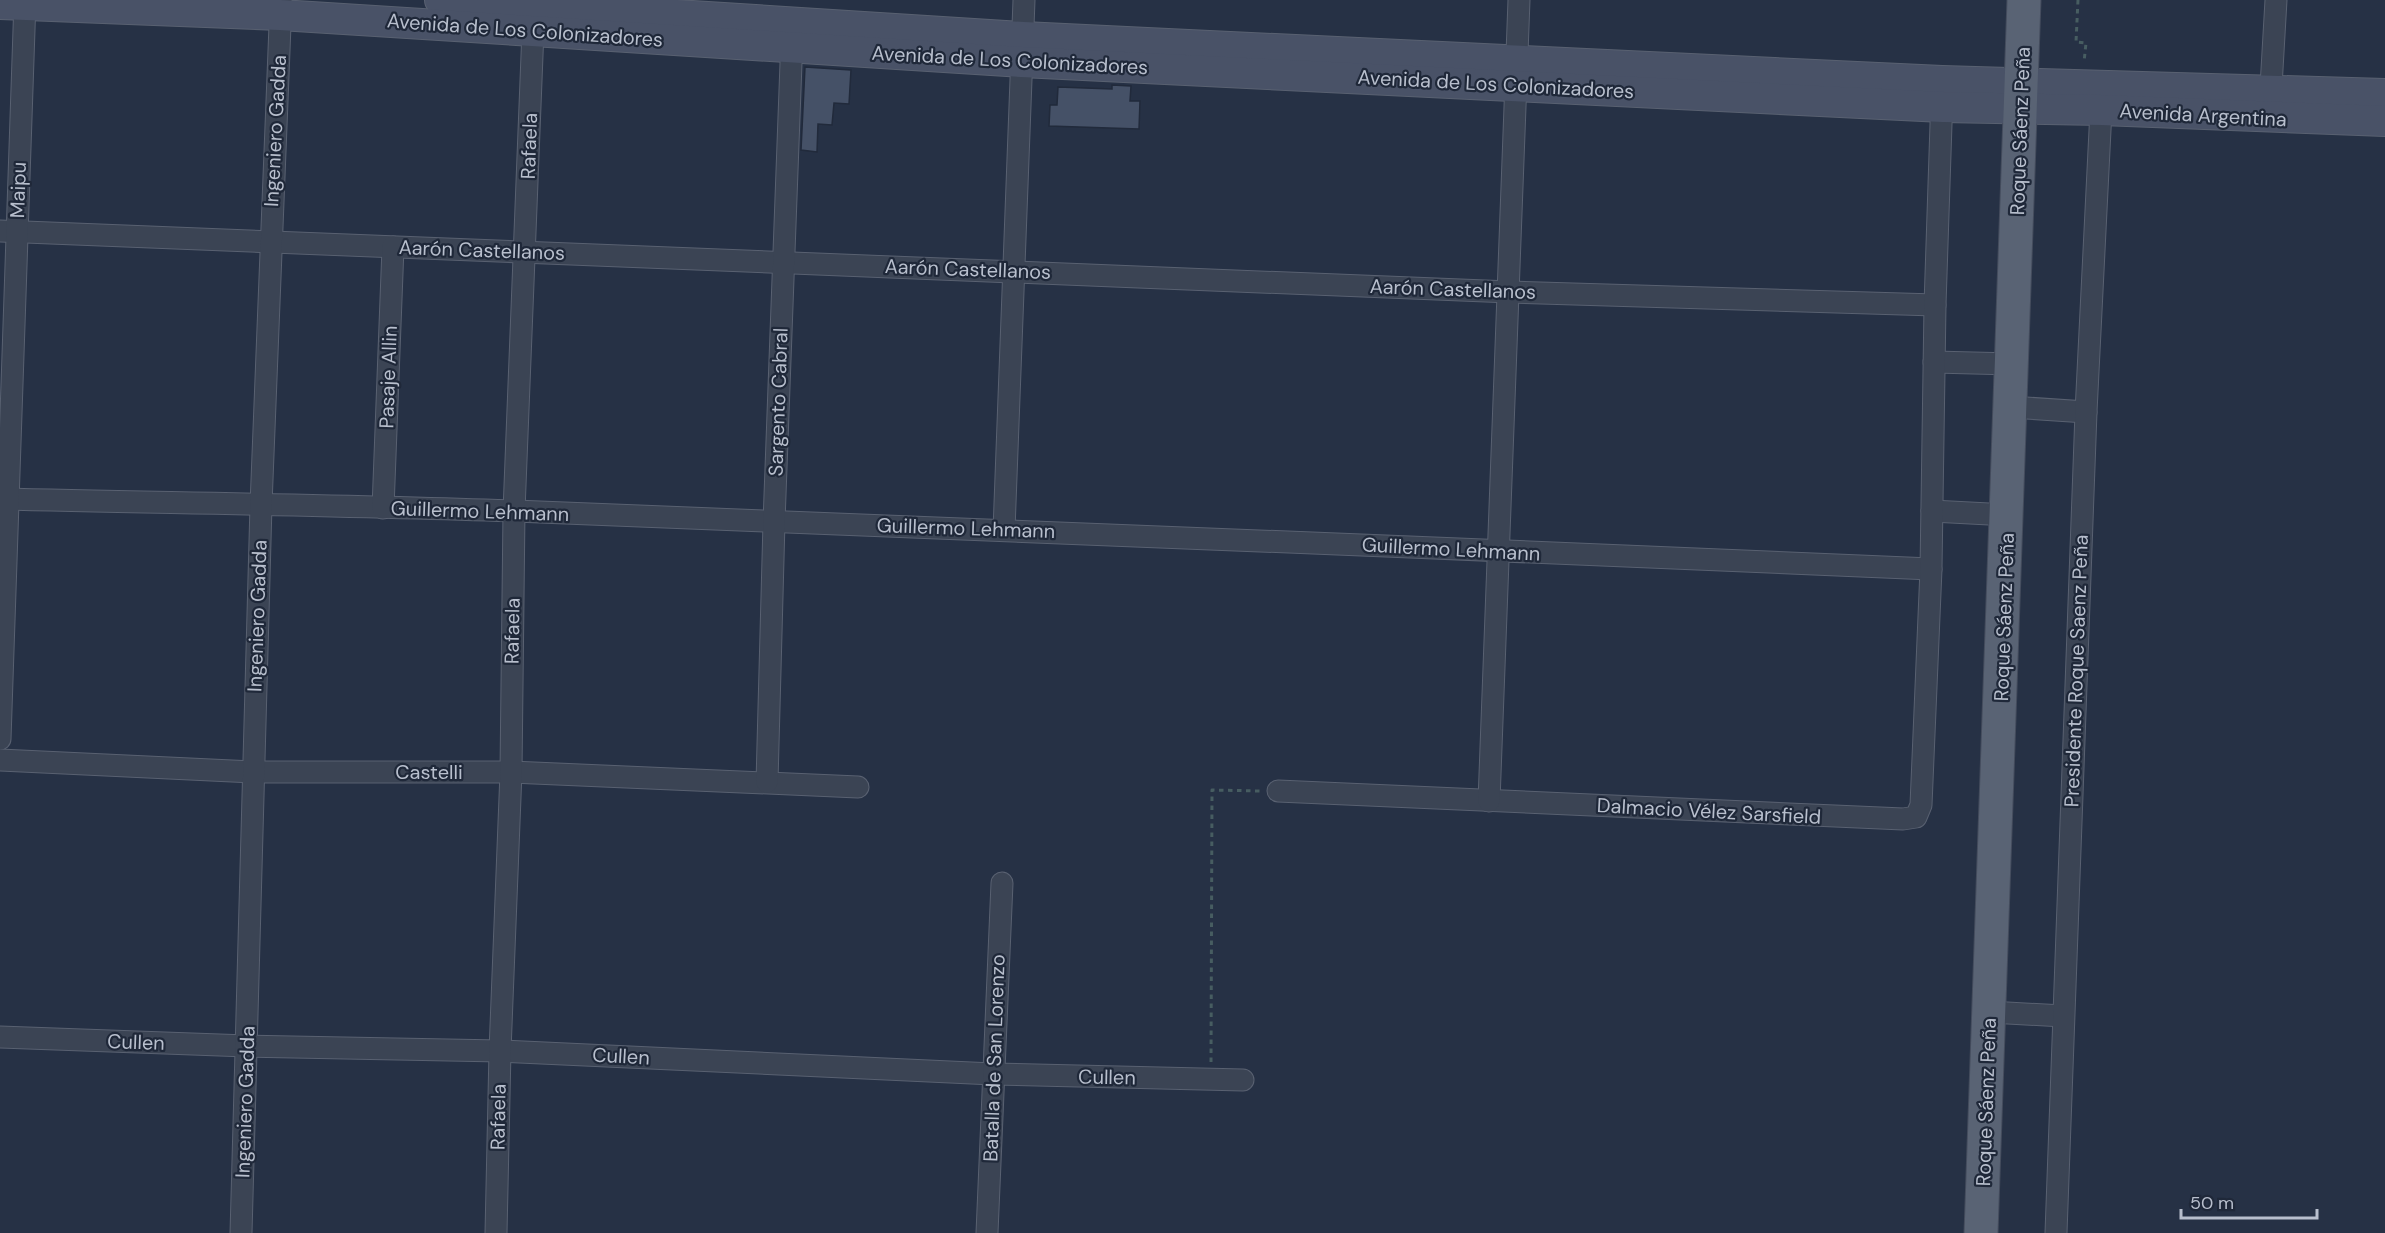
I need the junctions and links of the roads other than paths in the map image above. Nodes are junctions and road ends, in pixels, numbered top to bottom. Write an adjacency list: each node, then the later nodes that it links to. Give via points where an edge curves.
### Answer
1 (440, 0): 8 (main road, Avenida de Los Colonizadores)
2 (1024, 0): 10 (street)
3 (1519, 0): 11 (street)
4 (2024, 0): 14 (main road, Roque Sáenz Peña)
5 (2276, 0): 15 (street)
6 (16, 3): 7 (main road, Avenida de Los Colonizadores); 18 (street, Maipu)
7 (280, 8): 8 (main road, Avenida de Los Colonizadores); 19 (street, Ingeniero Gadda)
8 (536, 8): 9 (main road, Avenida de Los Colonizadores); 21 (street, Rafaela)
9 (792, 35): 10 (main road, Avenida de Los Colonizadores); 22 (street, Sargento Cabral)
10 (1022, 50): 11 (main road, Avenida de Los Colonizadores); 23 (street)
11 (1517, 73): 12 (main road, Avenida de Los Colonizadores); 24 (street)
12 (1942, 94): 14 (main road, Avenida de Los Colonizadores); 25 (street)
13 (2385, 94): 15 (main road, Avenida Argentina)
14 (2021, 95): 15 (main road, Avenida Argentina); 16 (main road, Avenida Argentina); 27 (main road, Roque Sáenz Peña)
15 (2270, 104): 16 (main road, Avenida Argentina); 17 (main road, Avenida Argentina)
16 (2101, 110): 29 (street, Presidente Roque Saenz Peña)
17 (2385, 122)
18 (9, 231): 19 (street, Aarón Castellanos); 30 (street, Maipu)
19 (270, 243): 20 (street, Aarón Castellanos); 31 (street, Ingeniero Gadda)
20 (393, 247): 21 (street, Aarón Castellanos); 32 (street, Pasaje Allin)
21 (525, 251): 22 (street, Aarón Castellanos); 33 (street, Rafaela)
22 (784, 261): 23 (street, Aarón Castellanos); 36 (street, Sargento Cabral)
23 (1014, 271): 24 (street, Aarón Castellanos); 37 (street)
24 (1509, 292): 25 (street, Aarón Castellanos); 38 (street)
25 (1935, 305): 26 (street)
26 (1934, 362): 27 (street); 34 (street)
27 (2013, 364): 28 (main road, Roque Sáenz Peña)
28 (2012, 407): 29 (street); 35 (main road, Roque Sáenz Peña)
29 (2086, 412): 50 (street, Presidente Roque Saenz Peña)
30 (4, 499): 31 (street, Guillermo Lehmann); 40 (street, Maipu)
31 (261, 505): 32 (street, Guillermo Lehmann); 42 (street, Ingeniero Gadda)
32 (383, 508): 33 (street, Guillermo Lehmann)
33 (513, 511): 36 (street, Guillermo Lehmann); 43 (street, Rafaela)
34 (1932, 511): 35 (street); 39 (street)
35 (2008, 515): 49 (main road, Roque Sáenz Peña)
36 (774, 522): 37 (street, Guillermo Lehmann); 44 (street, Sargento Cabral)
37 (1004, 530): 38 (street, Guillermo Lehmann)
38 (1497, 552): 39 (street, Guillermo Lehmann); 47 (street)
39 (1931, 569): 47 (street, Dalmacio Vélez Sarsfield, via 1921,805 1916,817)
40 (0, 739)
41 (0, 760): 42 (street, Castelli)
42 (253, 772): 43 (street, Castelli); 52 (street, Ingeniero Gadda)
43 (510, 772): 44 (street, Castelli); 53 (street, Rafaela)
44 (767, 782): 45 (street, Castelli)
45 (858, 787)
46 (1278, 791): 47 (street, Dalmacio Vélez Sarsfield)
47 (1489, 801)
48 (1002, 883): 54 (street, Batalla de San Lorenzo)
49 (1990, 1012): 50 (street); 59 (main road, Roque Sáenz Peña)
50 (2062, 1016): 60 (street, Presidente Roque Saenz Peña)
51 (0, 1037): 52 (street, Cullen)
52 (247, 1046): 53 (street, Cullen); 56 (street, Ingeniero Gadda)
53 (500, 1051): 54 (street, Cullen); 57 (street, Rafaela)
54 (993, 1074): 55 (street, Cullen); 58 (street, Batalla de San Lorenzo)
55 (1243, 1080)
56 (241, 1233)
57 (496, 1233)
58 (987, 1233)
59 (1981, 1233)
60 (2056, 1233)

